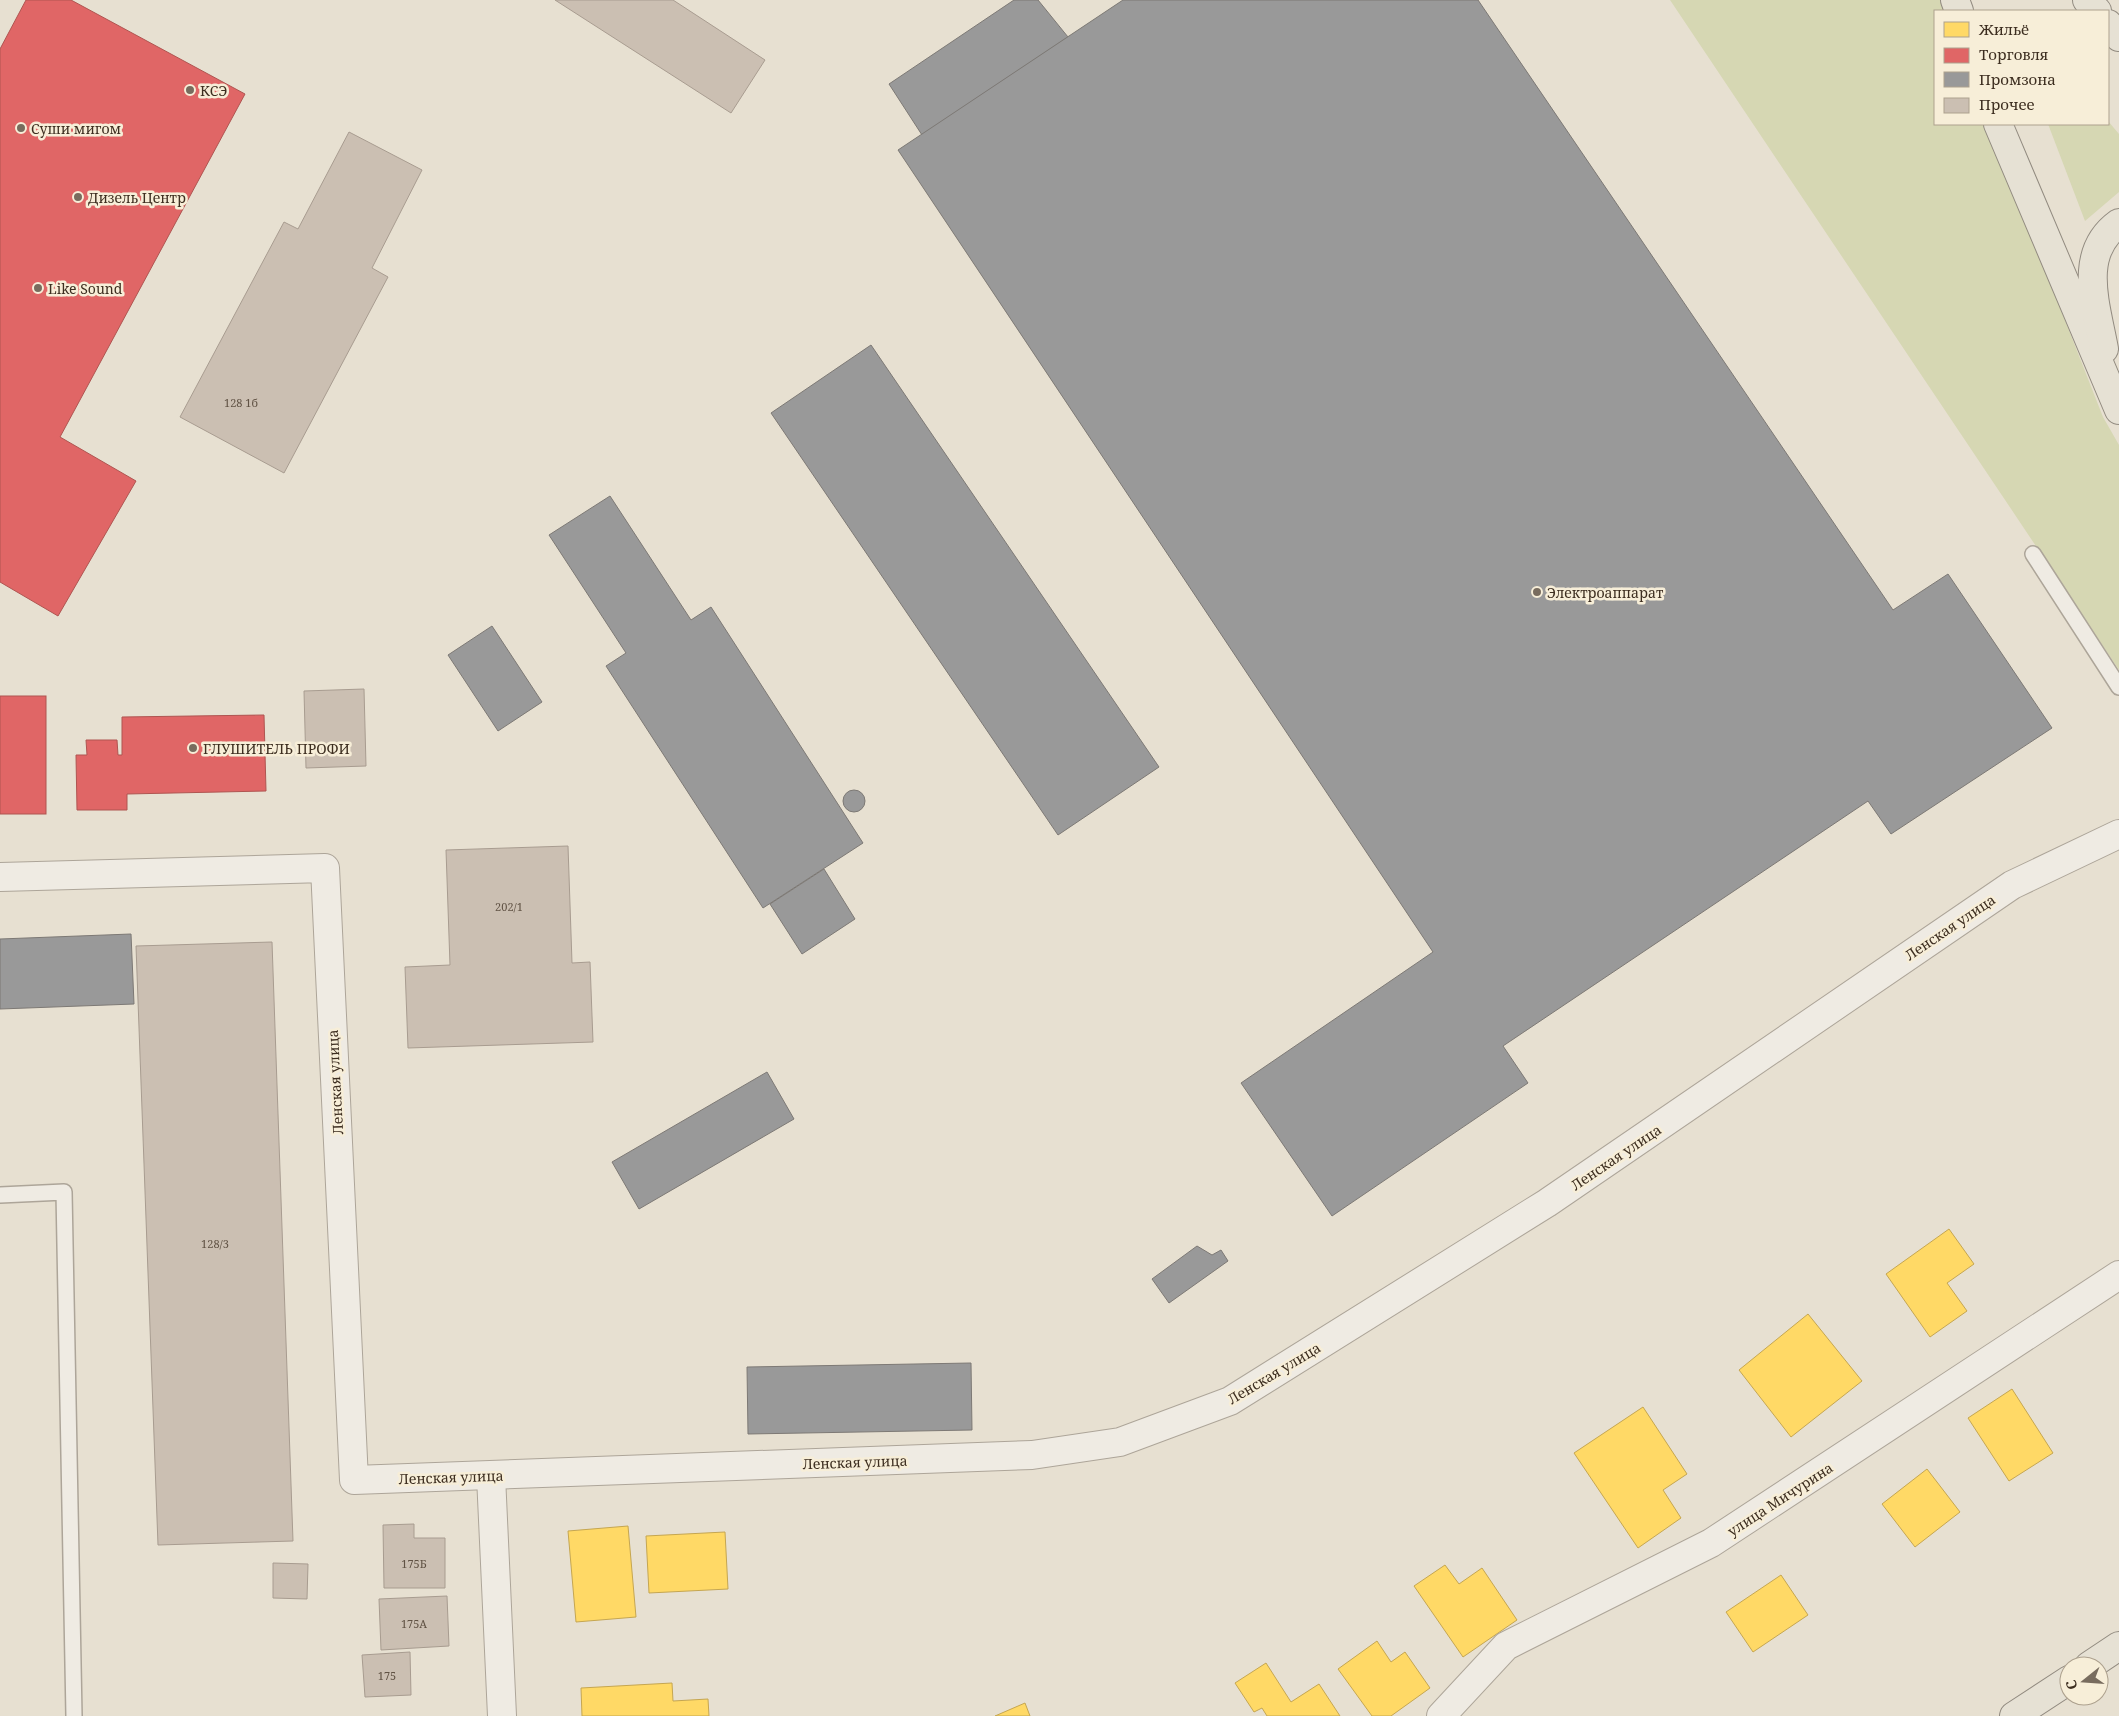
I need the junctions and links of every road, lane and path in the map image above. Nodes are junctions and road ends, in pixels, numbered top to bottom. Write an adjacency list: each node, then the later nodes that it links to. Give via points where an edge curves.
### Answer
1 (2087, 0): 2 (main road)
2 (2096, 10)
3 (2109, 25): 4 (main road)
4 (2119, 36)
5 (1998, 125): 7 (main road)
6 (2119, 223): 7 (main road, via 2099,243 2092,270)
7 (2116, 406)
8 (2033, 554): 9 (lane)
9 (2119, 687)
10 (2119, 834): 14 (street, Ленская улица, via 2012,885 1548,1203 1230,1401 1120,1442 1032,1455)
11 (0, 877): 14 (street, Ленская улица, via 325,868 354,1480)
12 (0, 1195): 18 (lane, via 64,1192)
13 (2119, 1275): 20 (street, улица Мичурина, via 1712,1543 1506,1646)
14 (491, 1476): 19 (street)
15 (2119, 1646): 16 (main road)
16 (2104, 1656)
17 (2059, 1687): 21 (main road)
18 (74, 1716)
19 (502, 1716)
20 (1441, 1716)
21 (2014, 1716)

